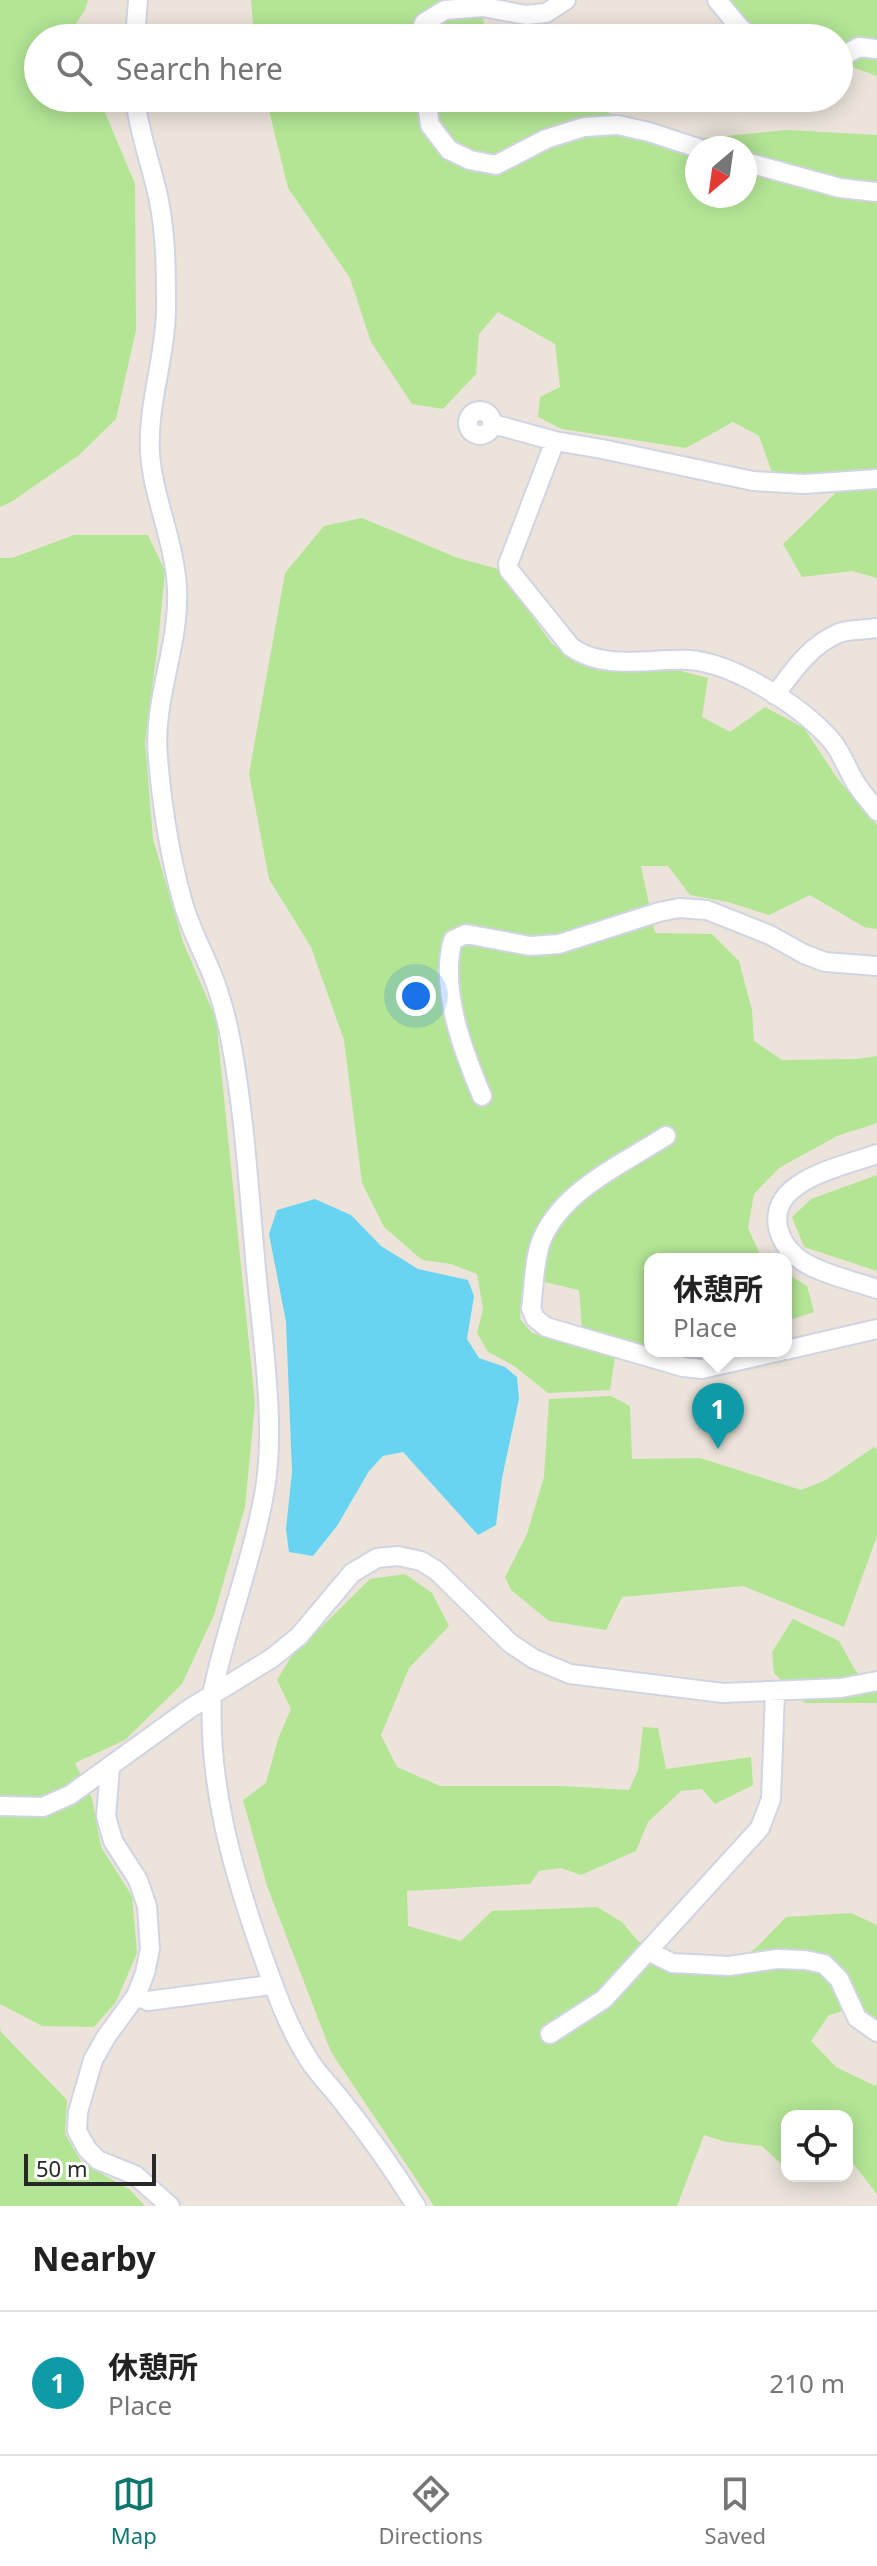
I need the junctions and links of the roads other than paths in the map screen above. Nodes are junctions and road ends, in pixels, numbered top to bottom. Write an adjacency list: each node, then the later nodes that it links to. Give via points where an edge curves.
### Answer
1 (138, 0): 4 (street)
2 (566, 0): 5 (street, via 546,13 526,15 483,7 445,10)
3 (717, 0): 6 (street)
4 (136, 24)
5 (424, 24)
6 (737, 24)
7 (877, 49): 8 (street)
8 (853, 50)
9 (137, 112): 32 (street, via 164,241 166,312 150,418 150,457 174,551 178,592 157,714 157,756 182,901 219,992 231,1044 266,1381 265,1487)
10 (428, 112): 11 (street, via 430,125 449,150 496,165 546,139 584,127 618,125)
11 (685, 144)
12 (757, 165): 13 (street, via 840,188)
13 (877, 192)
14 (493, 424): 15 (street)
15 (555, 441): 16 (street, via 753,481); 18 (street, via 508,564 571,647 608,661 693,660 724,668)
16 (877, 479)
17 (877, 628): 18 (street, via 841,632 818,644)
18 (775, 695): 19 (street, via 831,741)
19 (877, 811)
20 (877, 966): 21 (street, via 825,962 707,910 659,912 559,944 530,946 466,934 453,940 449,986 464,1052)
21 (482, 1096)
22 (666, 1136): 27 (street, via 574,1195 557,1213 540,1241 531,1308 546,1327)
23 (877, 1154): 24 (street, via 796,1186 775,1217 779,1237 807,1264)
24 (877, 1289)
25 (877, 1329): 26 (street)
26 (792, 1348)
27 (644, 1356)
28 (649, 1357): 29 (street, via 702,1369)
29 (754, 1357)
30 (877, 1681): 31 (street)
31 (775, 1692): 32 (street, via 723,1693 570,1674 510,1643 437,1571 398,1556 377,1558 352,1573 299,1636); 35 (street, via 771,1799 760,1828)
32 (212, 1695): 33 (street); 36 (street, via 224,1833)
33 (110, 1768): 34 (street, via 43,1807); 37 (street, via 106,1816 147,1906 150,1949)
34 (0, 1806)
35 (648, 1951): 38 (street, via 672,1963 729,1966 777,1959 824,1964 839,1979 857,2018); 39 (street, via 604,1999)
36 (273, 1983): 37 (street, via 148,2001); 41 (street, via 312,2063)
37 (136, 1996): 40 (street, via 93,2060 77,2131 98,2160 135,2175)
38 (877, 2032)
39 (550, 2034)
40 (170, 2206)
41 (416, 2206)

